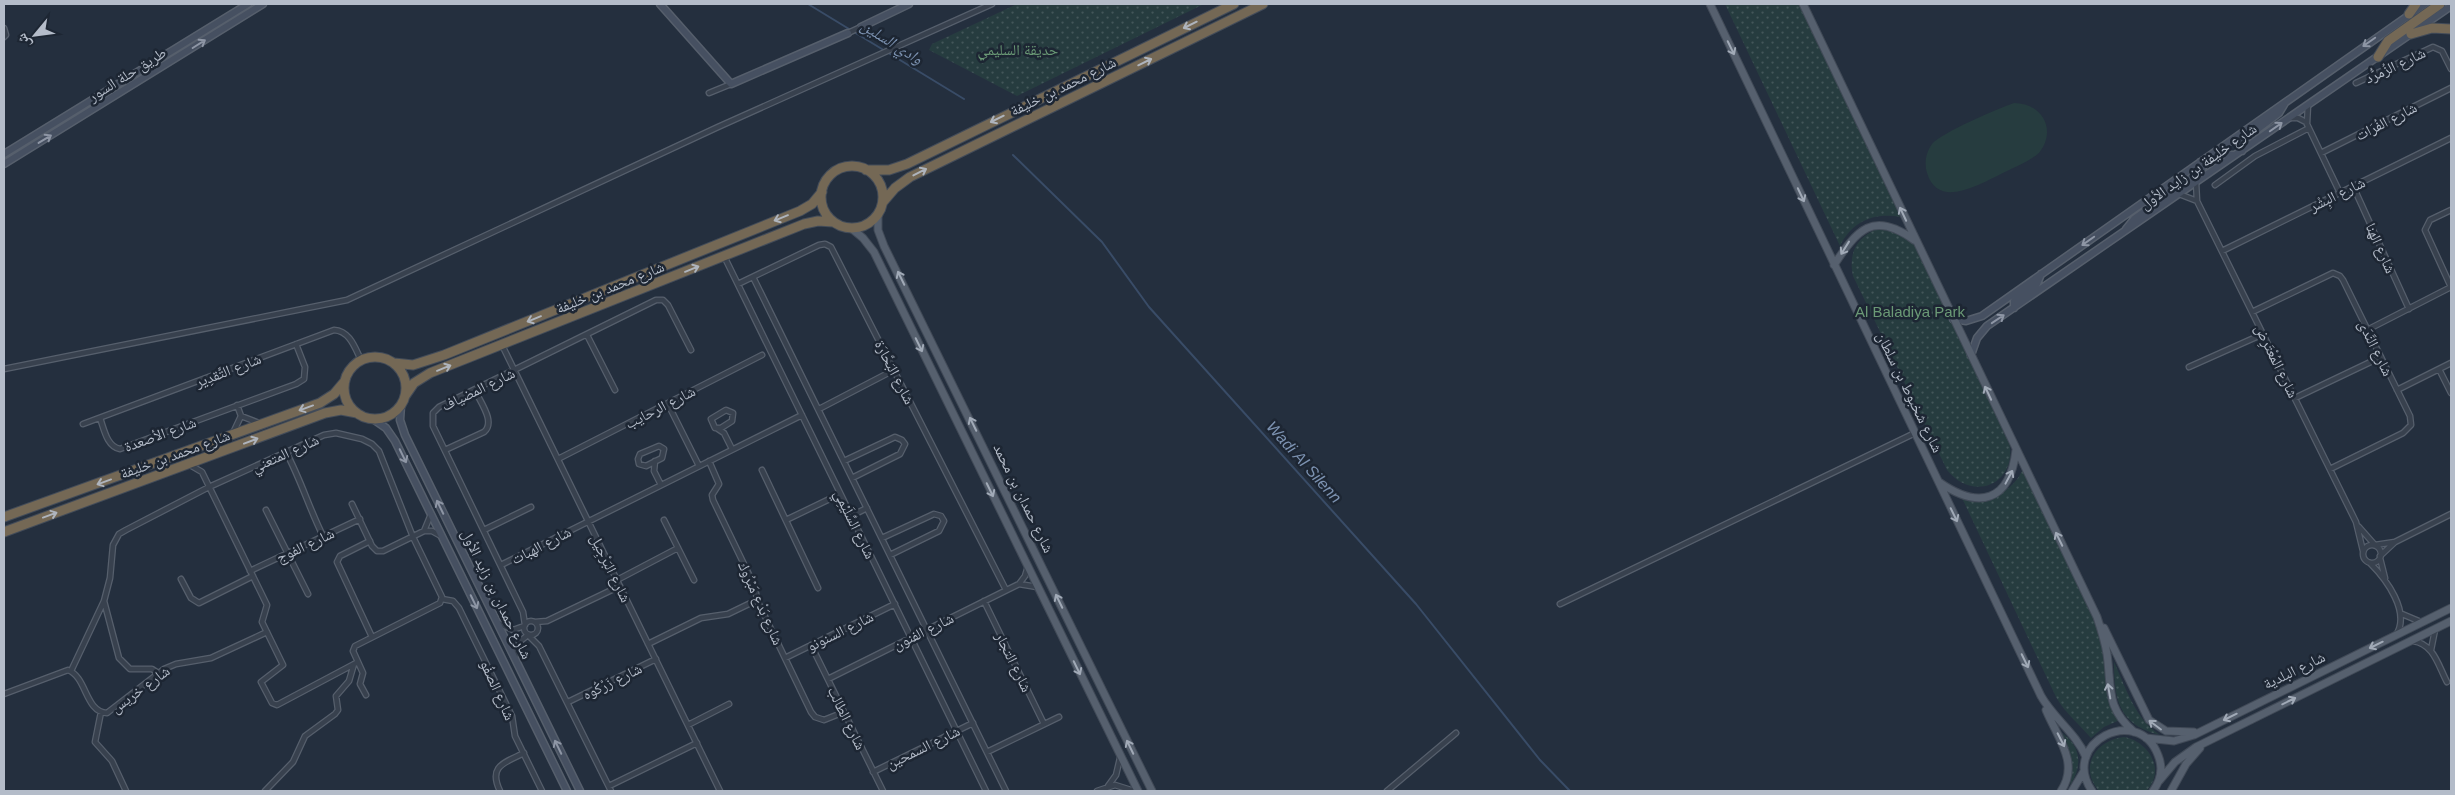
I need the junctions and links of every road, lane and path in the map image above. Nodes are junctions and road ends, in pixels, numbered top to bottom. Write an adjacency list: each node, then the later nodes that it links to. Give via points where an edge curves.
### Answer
1 (248, 4): 33 (main road, طريق حلة السور)
2 (263, 4): 37 (main road, طريق حلة السور, one-way to 2)
3 (660, 4): 24 (main road)
4 (909, 4): 15 (main road)
5 (992, 4): 77 (street, via 347,300)
6 (1234, 4): 38 (highway, شارع محمد بن خليفة, one-way to 38, via 907,164 889,170)
7 (1263, 4): 46 (highway, شارع محمد بن خليفة, one-way to 7, via 910,177)
8 (1710, 4): 55 (main road, شارع شخبوط بن سلطان, one-way to 55)
9 (1803, 4): 52 (main road, one-way to 9)
10 (2416, 4): 14 (highway)
11 (2425, 4): 14 (main road, شارع خليفة بن زايد الأول)
12 (2440, 4): 21 (highway, via 2388,42)
13 (2451, 6): 19 (main road, شارع خليفة بن زايد الأول)
14 (2409, 14): 27 (main road, شارع خليفة بن زايد الأول, one-way to 27)
15 (861, 27): 18 (street)
16 (4, 28): 20 (street)
17 (2451, 29): 19 (highway, via 2432,28)
18 (848, 33): 24 (main road)
19 (2411, 34): 21 (main road, شارع خليفة بن زايد الأول)
20 (4, 37)
21 (2378, 57): 28 (main road, شارع خليفة بن زايد الأول)
22 (2451, 69): 23 (street, شارع الزُمرُّد, via 2442,51 2433,47)
23 (2356, 83)
24 (732, 84): 26 (street)
25 (2451, 88): 35 (street, شارع الفُرَات)
26 (709, 93)
27 (2285, 102): 32 (main road, via 2279,113 2242,142); 34 (main road, شارع خليفة بن زايد الأول)
28 (2308, 105): 29 (main road, شارع خليفة بن زايد الأول); 30 (street)
29 (2290, 118): 30 (street, via 2301,119); 32 (main road, شارع خليفة بن زايد الأول, one-way to 29)
30 (2308, 126): 35 (street); 40 (street, via 2255,156)
31 (2451, 138): 41 (street, شارع البِشْر)
32 (2239, 153): 34 (main road); 39 (main road, شارع خليفة بن زايد الأول)
33 (4, 154)
34 (2212, 154): 36 (main road, شارع خليفة بن زايد الأول)
35 (2321, 154): 43 (street)
36 (2200, 162): 51 (main road, via 2203,167 2200,172 2134,219); 56 (main road, شارع خليفة بن زايد الأول, one-way to 56)
37 (4, 164)
38 (866, 170): 42 (highway, via 854,166 841,168 826,180); 46 (highway, via 880,183)
39 (2196, 182): 44 (main road, شارع خليفة بن زايد الأول); 45 (street, شارع المُعْتَرِض)
40 (2215, 185)
41 (2353, 186): 43 (street, شارع البِشْر); 61 (street, شارع الهنا)
42 (822, 192): 49 (highway, via 825,211); 74 (highway, شارع محمد بن خليفة, one-way to 74, via 812,204 800,211 444,356 413,365)
43 (2340, 193): 53 (street, شارع البِشْر)
44 (2179, 194): 45 (street); 51 (main road, شارع خليفة بن زايد الأول)
45 (2197, 201): 53 (street, شارع المُعْتَرِض)
46 (883, 202): 48 (highway)
47 (2451, 210): 59 (street, via 2430,220 2425,230)
48 (878, 214): 50 (highway, via 869,224); 245 (main road, شارع حمدان بن محمد, one-way to 48, via 884,246 878,230)
49 (833, 222): 50 (highway); 54 (highway, شارع محمد بن خليفة, via 804,224)
50 (851, 228): 155 (main road, شارع حمدان بن محمد, one-way to 155, via 874,252)
51 (2124, 233): 60 (main road, شارع خليفة بن زايد الأول)
52 (1916, 241): 55 (main road, one-way to 55, via 1891,227 1868,228 1853,237); 63 (main road)
53 (2222, 251): 62 (street, شارع المُعْتَرِض)
54 (724, 256): 58 (street, شارع السِّلَيْمِي); 68 (highway, شارع محمد بن خليفة, one-way to 54)
55 (1834, 265): 102 (main road, شارع شخبوط بن سلطان)
56 (2041, 274): 60 (main road, via 2037,284 2014,301); 63 (main road, شارع خليفة بن زايد الأول, via 1978,318 1966,321)
57 (753, 277): 58 (street, شارع البَحَّارَة); 79 (street, شارع البَحَّارَة, via 819,245 828,245); 91 (street, شارع السِّلَيْمِي)
58 (738, 284): 93 (street, شارع السِّلَيْمِي)
59 (2451, 287): 61 (street)
60 (2014, 308): 71 (main road, شارع خليفة بن زايد الأول, one-way to 60, via 1980,334)
61 (2409, 309): 64 (street)
62 (2252, 312): 64 (street, شارع النَّدَى, via 2325,275 2335,274 2343,280); 65 (street, شارع المُعْتَرِض)
63 (1953, 319): 71 (main road)
64 (2367, 330): 72 (street, شارع النَّدَى)
65 (2263, 334): 76 (street); 87 (street, شارع المُعْتَرِض)
66 (587, 335): 69 (street, شارع المضياف, via 660,300 668,305); 80 (street, شارع المضياف); 83 (street)
67 (296, 344): 73 (street, شارع التَّقدِير, via 338,330 348,337); 89 (street, شارع الأصعدة, via 305,367 304,379); 95 (street, شارع التَّقدِير)
68 (502, 345): 80 (street, شارع البَرْجِيل); 86 (highway, شارع محمد بن خليفة, one-way to 68, via 424,376)
69 (691, 350)
70 (762, 354): 88 (street, شارع الرحايب)
71 (1971, 356): 106 (main road, one-way to 71)
72 (2381, 357): 84 (street, شارع النَّدَى); 87 (street)
73 (361, 360): 74 (highway, via 381,357); 81 (highway, via 350,368)
74 (394, 363): 86 (highway, via 404,378)
75 (2451, 363): 78 (street)
76 (2189, 367)
77 (4, 369)
78 (2440, 369): 84 (street); 85 (street)
79 (894, 370): 91 (street); 166 (street, شارع البَحَّارَة)
80 (515, 371): 82 (street, شارع المضياف); 109 (street, شارع البَرْجِيل)
81 (345, 381): 92 (highway, via 345,396); 97 (highway, شارع محمد بن خليفة, one-way to 97, via 320,403)
82 (475, 390): 105 (street, شارع المضياف, via 433,413 431,422); 105 (street, via 489,421 488,428)
83 (615, 390)
84 (2397, 390): 116 (street, شارع النَّدَى, via 2411,418 2407,430)
85 (2451, 393)
86 (405, 396): 90 (highway)
87 (2295, 398): 116 (street, شارع المُعْتَرِض)
88 (668, 404): 109 (street, شارع الرحايب); 115 (street)
89 (237, 405): 94 (street); 95 (street, شارع الأصعدة, via 120,449 109,443)
90 (401, 406): 96 (highway, via 391,414); 180 (main road, شارع حمدان بن زايد الأول, one-way to 90, via 405,435 400,420)
91 (819, 409): 112 (street, شارع السِّلَيْمِي)
92 (357, 413): 96 (highway); 108 (highway, شارع محمد بن خليفة, one-way to 92, via 334,410)
93 (802, 415): 104 (street, شارع الهبات); 124 (street, شارع السِّلَيْمِي)
94 (241, 416): 97 (street); 103 (street)
95 (100, 418): 98 (street, شارع التَّقدِير)
96 (373, 419): 129 (main road, شارع حمدان بن زايد الأول, one-way to 129, via 386,428 395,441)
97 (263, 423): 103 (highway, شارع محمد بن خليفة)
98 (83, 424)
99 (726, 425): 100 (street); 100 (street, via 734,419 734,413 729,410 712,417 712,424); 101 (street)
100 (717, 429): 101 (street)
101 (724, 433): 104 (street)
102 (1915, 433): 121 (main road, شارع شخبوط بن سلطان); 173 (street)
103 (230, 435): 132 (highway, شارع محمد بن خليفة, one-way to 132)
104 (732, 449): 111 (street, شارع الهبات)
105 (445, 450): 138 (street, شارع المضياف)
106 (2016, 450): 121 (main road, one-way to 106, via 1964,497 1990,496 2010,478); 177 (main road, one-way to 106)
107 (286, 452): 123 (street, شارع المتعني); 141 (street); 143 (street, شارع المتعني, via 332,433 368,440 384,459)
108 (207, 457): 113 (highway, شارع محمد بن خليفة); 119 (street)
109 (558, 459): 136 (street, شارع البَرْجِيل)
110 (655, 461): 114 (street); 114 (street, via 664,455 662,447 656,446 638,456 639,464); 117 (street)
111 (709, 461): 115 (street, شارع الهبات); 169 (street, شارع بَدْع مَبْرُوك, via 719,484 712,500 755,587)
112 (844, 461): 120 (street, شارع السِّلَيْمِي); 120 (street, via 895,437 905,444 900,454)
113 (187, 465): 119 (street); 140 (highway, شارع محمد بن خليفة, one-way to 113)
114 (646, 466): 117 (street)
115 (699, 466): 122 (street, شارع الهبات)
116 (2330, 469): 137 (street, شارع المُعْتَرِض)
117 (654, 470): 122 (street)
118 (762, 470): 135 (street)
119 (202, 472): 123 (street)
120 (852, 478): 127 (street, شارع السِّلَيْمِي)
121 (1938, 482): 207 (main road, شارع شخبوط بن سلطان, one-way to 207)
122 (661, 485): 136 (street, شارع الهبات)
123 (209, 487): 156 (street); 170 (street, شارع المتعني, via 119,534 113,545)
124 (840, 494): 131 (street, شارع السِّلَيْمِي); 135 (street)
125 (352, 504): 133 (street)
126 (531, 506): 138 (street)
127 (867, 508): 131 (street); 144 (street, شارع السِّلَيْمِي)
128 (266, 510): 150 (street)
129 (431, 514): 139 (street); 142 (main road, شارع حمدان بن زايد الأول)
130 (2451, 514): 146 (street)
131 (851, 516): 172 (street, شارع السِّلَيْمِي)
132 (4, 518)
133 (360, 519): 141 (street, شارع الفوج); 145 (street)
134 (664, 520): 148 (street)
135 (786, 520): 164 (street)
136 (588, 521): 154 (street, شارع الهبات); 159 (street, شارع البَرْجِيل)
137 (2356, 522): 147 (street, شارع المُعْتَرِض); 149 (street, شارع المُعْتَرِض)
138 (484, 530): 154 (street, شارع المضياف)
139 (424, 531): 142 (street); 143 (street)
140 (4, 532)
141 (323, 536): 150 (street, شارع الفوج)
142 (442, 536): 236 (main road, شارع حمدان بن زايد الأول, one-way to 236)
143 (414, 537): 145 (street, via 383,551 377,551); 168 (street, شارع المتعني)
144 (882, 538): 151 (street, شارع السِّلَيْمِي); 151 (street, via 934,514 944,521 939,531)
145 (370, 541): 189 (street, via 340,556 337,562)
146 (2396, 542): 147 (street); 152 (street)
147 (2375, 545): 149 (street); 152 (street, via 2380,550)
148 (678, 548): 159 (street); 160 (street)
149 (2363, 550): 153 (street, via 2363,558)
150 (287, 553): 156 (street, شارع الفوج); 167 (street)
151 (890, 555): 185 (street, شارع السِّلَيْمِي)
152 (2380, 557): 153 (street); 162 (street)
153 (2370, 563): 162 (street)
154 (501, 565): 175 (street, شارع المضياف)
155 (1028, 566): 161 (street); 165 (main road, شارع حمدان بن محمد)
156 (250, 571): 157 (street)
157 (253, 576): 158 (street, via 199,603 191,598); 187 (street, via 267,605 262,620)
158 (181, 579)
159 (617, 580): 163 (street, شارع البَرْجِيل)
160 (694, 580)
161 (1019, 584): 165 (street); 166 (street, شارع الفنون)
162 (2387, 584): 176 (street)
163 (620, 586): 178 (street); 193 (street, شارع البَرْجِيل)
164 (818, 588)
165 (1038, 588): 225 (main road, شارع حمدان بن محمد, one-way to 225)
166 (1006, 590): 171 (street, شارع الفنون)
167 (308, 594)
168 (442, 599): 189 (street, via 440,603); 224 (street, شارع الصفُو, via 458,605 512,716 514,733)
169 (757, 600): 193 (street, via 728,614 701,618); 198 (street, شارع بَدْع مَبْرُوك)
170 (104, 601): 201 (street, شارع المتعني); 202 (street, via 122,664 133,670 152,669)
171 (984, 601): 185 (street, شارع الفنون); 214 (street, شارع التجار)
172 (895, 604): 191 (street, شارع السِّلَيْمِي); 194 (street, شارع السنونو)
173 (1560, 604)
174 (2451, 608): 182 (main road, شارع البلدية)
175 (524, 612): 181 (street, شارع المضياف); 183 (street, شارع المضياف)
176 (2402, 614): 182 (street); 190 (street)
177 (2096, 617): 217 (main road, one-way to 177, via 2170,732 2148,720); 218 (main road, one-way to 177, via 2112,702 2108,688 2107,651)
178 (547, 621): 181 (street); 186 (street)
179 (2451, 621): 184 (main road, شارع البلدية)
180 (497, 622): 183 (street, via 510,630); 197 (main road, شارع حمدان بن زايد الأول)
181 (535, 622): 183 (street); 186 (street)
182 (2423, 622): 190 (main road, شارع البلدية)
183 (525, 625): 188 (street, via 524,631)
184 (2435, 629): 192 (main road, شارع البلدية); 196 (street)
185 (927, 630): 191 (street, شارع الفنون); 213 (street, شارع السِّلَيْمِي)
186 (538, 631): 188 (street); 195 (street)
187 (267, 632): 200 (street, via 283,664 261,682 274,705); 202 (street, شارع خريس, via 214,657 173,665)
188 (529, 635): 195 (street); 197 (street, via 519,642)
189 (372, 636): 200 (street, via 353,648)
190 (2395, 636): 217 (main road, شارع البلدية, one-way to 217)
191 (911, 638): 203 (street, شارع الفنون); 216 (street, شارع السِّلَيْمِي)
192 (2411, 641): 196 (street, via 2422,643); 222 (main road, شارع البلدية, one-way to 192)
193 (648, 644): 199 (street, شارع البَرْجِيل)
194 (811, 645): 198 (street, شارع السنونو); 203 (street, شارع الطالب)
195 (539, 646): 208 (street)
196 (2431, 650): 204 (street)
197 (515, 658): 237 (main road, شارع حمدان بن زايد الأول, one-way to 197)
198 (785, 658): 211 (street, شارع بَدْع مَبْرُوك, via 815,717 827,720)
199 (656, 659): 208 (street, شارع زَرْكُوه); 215 (street, شارع البَرْجِيل)
200 (356, 663): 206 (street, via 363,673 360,684); 233 (street, via 349,681 336,696 336,714 305,736 293,762)
201 (71, 671): 205 (street, via 63,671); 210 (street, شارع خريس, via 78,676 90,700)
202 (158, 673): 210 (street, شارع خريس, via 109,713)
203 (828, 679): 211 (street, شارع الطالب)
204 (2447, 682)
205 (4, 694)
206 (366, 695)
207 (2041, 696): 226 (main road, شارع شخبوط بن سلطان, via 2054,716 2076,737); 247 (main road, one-way to 247, via 2068,760 2068,775)
208 (568, 702): 230 (street)
209 (729, 704): 215 (street)
210 (101, 712): 232 (street, via 95,742 112,761)
211 (844, 712): 228 (street, شارع الطالب)
212 (1058, 717): 214 (street)
213 (972, 723): 216 (street, شارع السمحين); 223 (street, شارع السِّلَيْمِي)
214 (1044, 724): 223 (street)
215 (688, 725): 221 (street, شارع البَرْجِيل)
216 (957, 731): 228 (street, شارع السمحين); 241 (street, شارع السِّلَيْمِي)
217 (2202, 731): 220 (main road, شارع البلدية, via 2174,741)
218 (2134, 732): 220 (main road); 226 (main road, via 2108,733 2092,745)
219 (1456, 733): 246 (street)
220 (2146, 738): 229 (main road, via 2159,758)
221 (697, 743): 230 (street); 239 (street, شارع البَرْجِيل)
222 (2203, 744): 229 (main road, شارع البلدية, via 2176,762); 251 (main road, via 2186,764)
223 (987, 752): 242 (street, شارع السِّلَيْمِي)
224 (524, 753): 234 (street, via 496,770 495,779); 235 (street, شارع الصفُو)
225 (1120, 755): 231 (street, via 1118,769); 244 (main road, شارع حمدان بن محمد)
226 (2086, 757): 227 (main road)
227 (2084, 771): 248 (main road); 249 (main road)
228 (873, 772): 240 (street, شارع الطالب)
229 (2159, 781): 250 (main road, شارع البلدية)
230 (608, 786): 238 (street)
231 (1108, 786): 243 (street); 244 (street)
232 (126, 791)
233 (265, 791)
234 (500, 791)
235 (542, 791)
236 (566, 791)
237 (580, 791)
238 (611, 791)
239 (720, 791)
240 (883, 791)
241 (986, 791)
242 (1006, 791)
243 (1098, 791)
244 (1136, 791)
245 (1152, 791)
246 (1387, 791)
247 (2061, 791)
248 (2072, 791)
249 (2092, 791)
250 (2153, 791)
251 (2172, 791)

